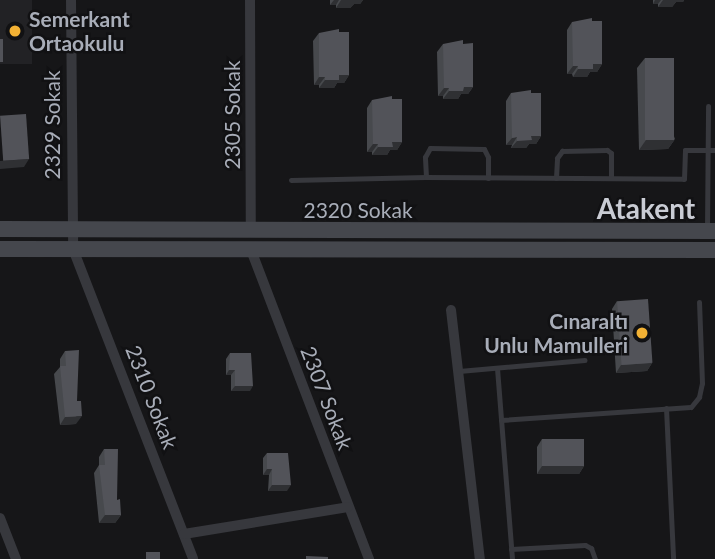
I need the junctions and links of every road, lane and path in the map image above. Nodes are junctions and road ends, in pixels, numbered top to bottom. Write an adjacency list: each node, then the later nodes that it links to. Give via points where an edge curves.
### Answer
1 (71, 0): 12 (street, 2329 Sokak)
2 (250, 0): 13 (street, 2305 Sokak)
3 (708, 106): 4 (lane)
4 (707, 150): 5 (lane); 9 (lane, via 685,150 684,179); 14 (lane)
5 (715, 150)
6 (426, 177): 7 (lane); 7 (lane, via 425,157 430,148 484,149); 10 (lane)
7 (488, 178): 8 (lane)
8 (556, 178): 9 (lane); 9 (lane, via 562,151 607,150 611,153)
9 (611, 178)
10 (291, 180)
11 (0, 229): 12 (street, 2320 Sokak)
12 (72, 229): 13 (street, 2320 Sokak); 16 (street, 2329 Sokak)
13 (251, 230): 14 (street, 2320 Sokak)
14 (711, 231)
15 (0, 248): 16 (street, 2320 Sokak)
16 (73, 249): 17 (street, 2320 Sokak); 28 (street, 2310 Sokak)
17 (251, 250): 18 (street, 2320 Sokak); 26 (street, 2307 Sokak)
18 (715, 250)
19 (699, 302): 24 (lane, via 699,397 691,407)
20 (451, 310): 23 (street)
21 (585, 360): 22 (lane)
22 (497, 368): 23 (lane); 25 (lane)
23 (458, 371): 33 (street)
24 (666, 408): 25 (lane); 36 (lane)
25 (501, 420): 29 (lane)
26 (348, 508): 28 (street); 32 (street, 2307 Sokak)
27 (0, 518): 30 (street)
28 (184, 534): 31 (street, 2310 Sokak)
29 (511, 549): 34 (lane); 35 (lane, via 585,545 592,548)
30 (16, 559)
31 (193, 559)
32 (369, 559)
33 (480, 559)
34 (512, 559)
35 (595, 559)
36 (673, 559)

